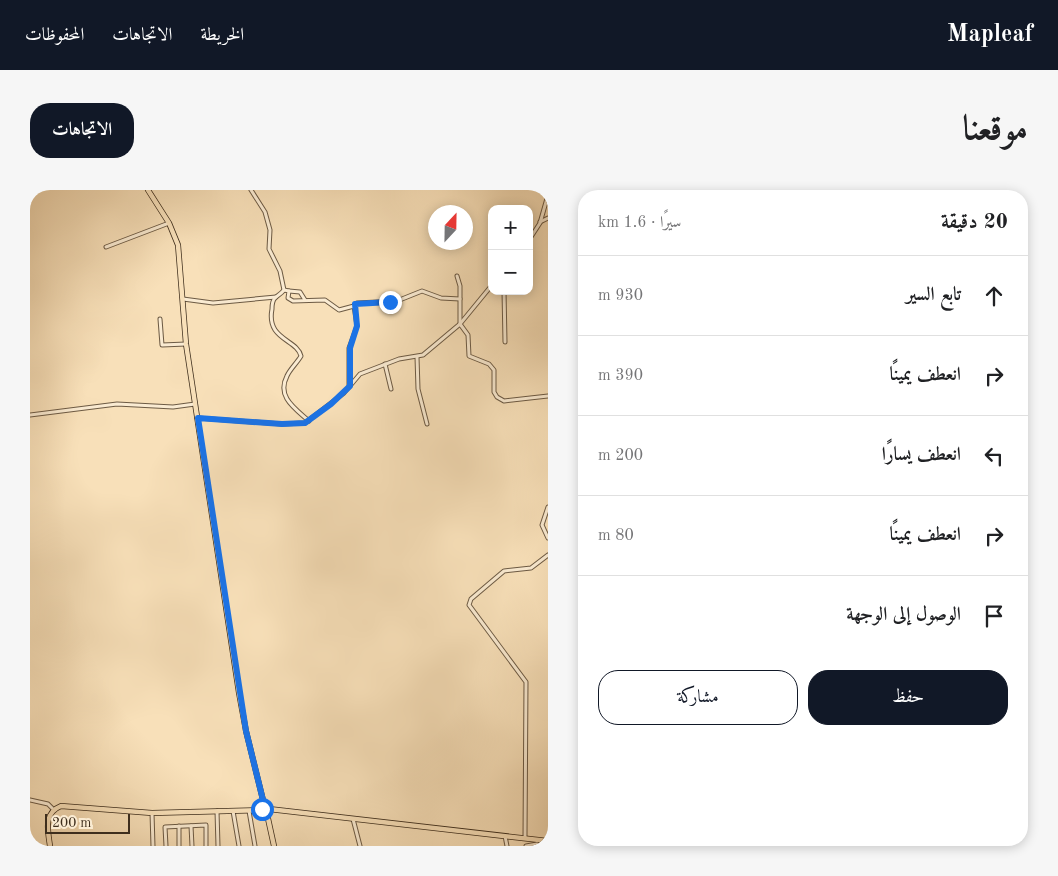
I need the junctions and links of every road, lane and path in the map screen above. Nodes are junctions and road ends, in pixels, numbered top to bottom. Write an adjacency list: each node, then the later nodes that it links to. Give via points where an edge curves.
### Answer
1 (148, 190): 5 (main road)
2 (251, 190): 10 (street, via 267,216 269,249 280,270)
3 (548, 195): 6 (street)
4 (548, 218): 6 (street)
5 (169, 223): 8 (street); 15 (main road, via 178,245)
6 (540, 223): 7 (street)
7 (533, 234)
8 (106, 247)
9 (457, 276): 16 (street)
10 (284, 290): 12 (street); 14 (street)
11 (488, 290): 20 (street)
12 (289, 292): 17 (street, via 302,293); 17 (street, via 291,301)
13 (504, 295): 21 (street)
14 (276, 297): 15 (street, via 213,304); 31 (street, via 271,311 274,328 282,340 298,349 301,356 286,377 286,397 294,409)
15 (183, 299): 22 (main road)
16 (460, 299): 18 (street, via 441,298 422,291 397,300 358,302); 20 (street)
17 (305, 300): 18 (street, via 325,300 338,310)
18 (354, 306): 25 (street, via 357,326 350,348)
19 (160, 319): 22 (street, via 162,344)
20 (460, 324): 23 (street); 27 (street, via 468,334 469,356 489,364 494,370 497,397 504,400)
21 (505, 342)
22 (186, 344): 28 (main road)
23 (417, 357): 24 (street); 32 (street, via 418,389)
24 (384, 364): 25 (street, via 360,374); 26 (street)
25 (350, 386): 31 (street)
26 (391, 389)
27 (548, 396)
28 (195, 404): 29 (street, via 173,407 117,404); 30 (main road)
29 (30, 415)
30 (198, 418): 31 (street, via 282,424); 37 (main road, via 246,731)
31 (309, 421)
32 (427, 424)
33 (548, 507): 34 (street, via 542,525)
34 (548, 538)
35 (548, 555): 47 (street, via 531,568 500,574 471,599 469,605 526,682)
36 (30, 800): 38 (street, via 48,804)
37 (264, 807): 39 (main road); 43 (main road); 59 (main road)
38 (54, 810): 42 (main road, via 71,806); 50 (main road, via 48,821)
39 (249, 810): 41 (main road); 58 (street)
40 (217, 811): 41 (main road); 42 (main road); 56 (street)
41 (233, 811): 57 (street)
42 (152, 813): 51 (street)
43 (353, 819): 46 (main road); 60 (street)
44 (179, 826): 45 (street); 52 (street, via 165,827); 53 (street)
45 (191, 826): 54 (street); 55 (street, via 206,825)
46 (505, 836): 47 (main road); 61 (street)
47 (525, 838): 48 (main road)
48 (548, 841)
49 (537, 844): 62 (street)
50 (50, 846)
51 (153, 846)
52 (166, 846)
53 (179, 846)
54 (192, 846)
55 (206, 846)
56 (218, 846)
57 (239, 846)
58 (255, 846)
59 (273, 846)
60 (360, 846)
61 (507, 846)
62 (526, 846)

